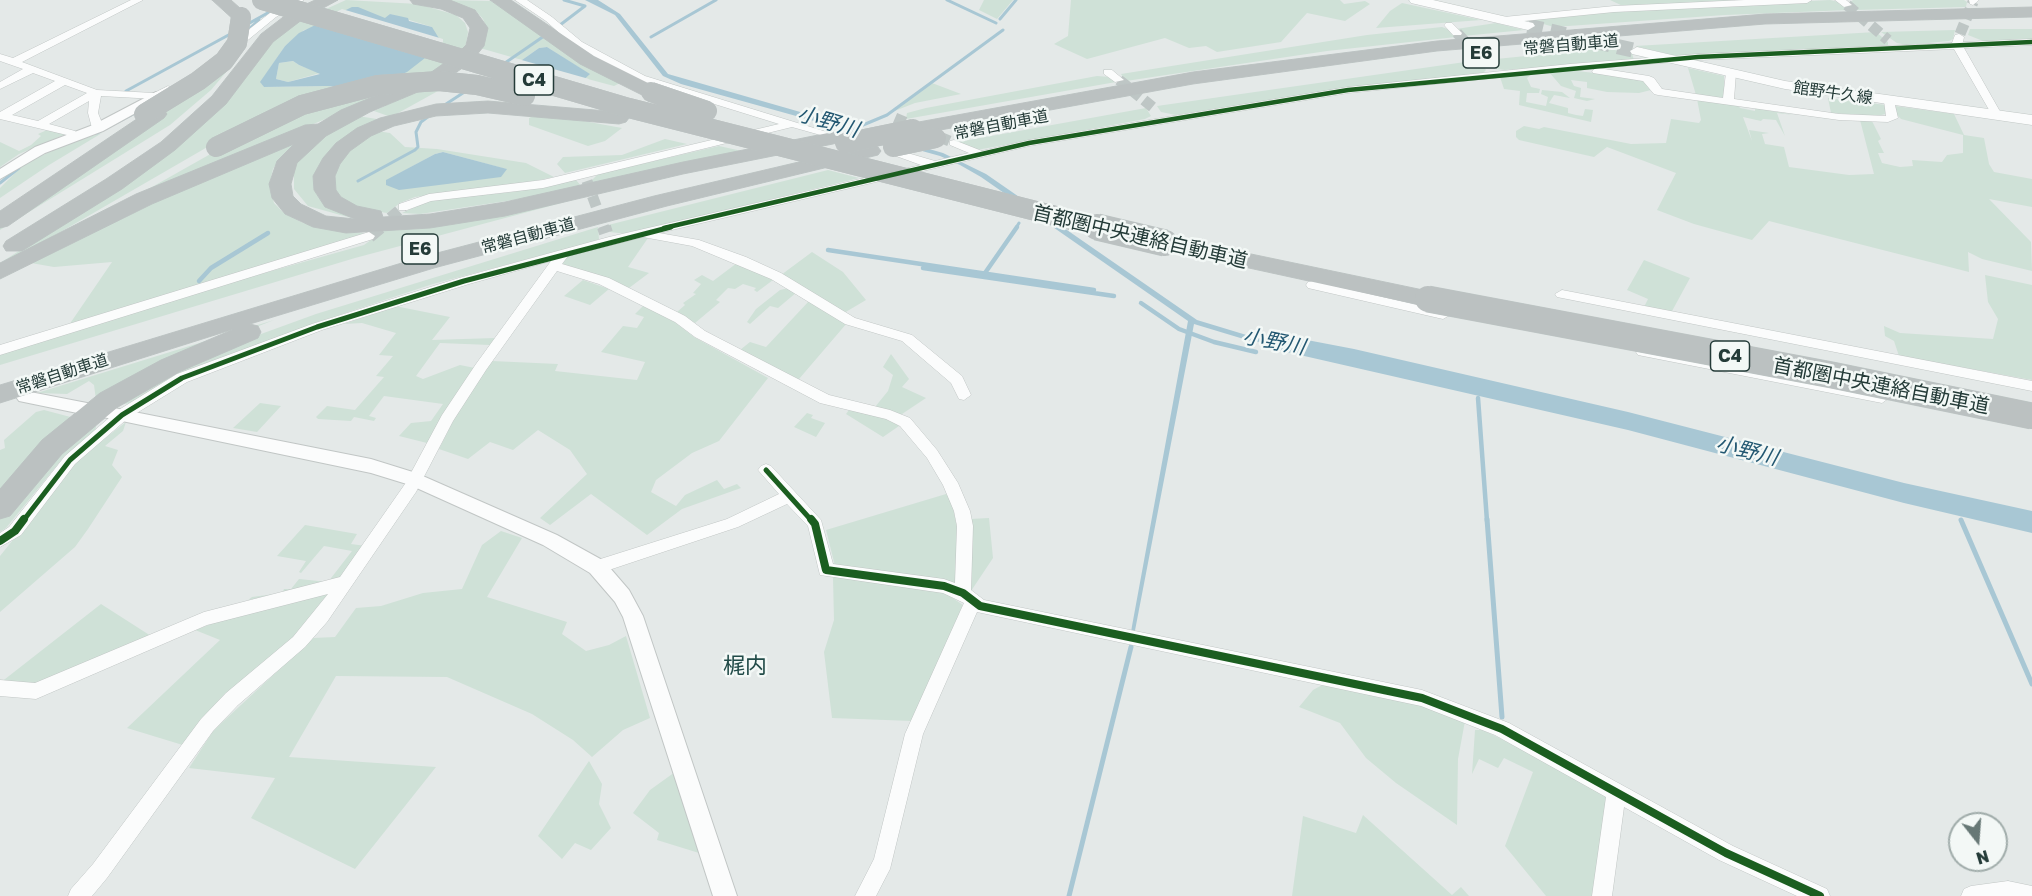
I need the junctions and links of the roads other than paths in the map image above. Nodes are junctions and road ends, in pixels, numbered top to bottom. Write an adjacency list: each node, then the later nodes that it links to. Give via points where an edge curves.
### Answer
1 (138, 0): 23 (street)
2 (221, 0): 37 (highway, bridge, via 241,17 237,43 224,61)
3 (262, 0): 50 (highway, 首都圏中央連絡自動車道 / C4, bridge, via 534,81)
4 (292, 0): 50 (highway, 首都圏中央連絡自動車道 / C4, via 501,61)
5 (299, 0): 37 (street, via 273,15)
6 (329, 0): 26 (highway, via 287,22)
7 (419, 0): 38 (highway, via 463,10 478,23 480,34 470,53 437,76)
8 (1416, 0): 14 (main road)
9 (1606, 0): 12 (street)
10 (1807, 0): 12 (street)
11 (510, 2): 45 (street, via 549,19 578,44 641,78); 50 (highway, bridge, via 571,50 635,85 705,110)
12 (1614, 9): 14 (street)
13 (2031, 15): 49 (highway, 常磐自動車道 / E6, via 1608,41 1457,56 1204,90); 50 (highway, 常磐自動車道 / E6, bridge, via 1766,19 1526,37 1294,63)
14 (1504, 20): 15 (main road)
15 (1528, 26)
16 (1958, 39): 18 (street); 19 (street); 41 (street)
17 (1888, 40): 19 (street)
18 (2032, 42)
19 (1898, 48): 22 (street)
20 (1637, 51): 22 (main road, 館野牛久線)
21 (0, 57): 23 (street)
22 (1672, 59): 24 (street); 29 (main road, 館野牛久線)
23 (12, 63): 27 (street)
24 (1623, 63): 25 (street); 30 (street)
25 (1570, 67): 30 (street); 43 (street, via 1492,70)
26 (243, 68): 60 (highway, via 166,135); 64 (highway, via 214,105 168,146)
27 (30, 70): 32 (street); 33 (street)
28 (1108, 72): 31 (street)
29 (1731, 73): 35 (main road, 館野牛久線); 36 (street)
30 (1628, 75): 36 (street, via 1650,80 1658,92)
31 (1119, 80)
32 (62, 82): 34 (street); 40 (street)
33 (0, 86)
34 (96, 93): 37 (street); 46 (street); 47 (street, via 93,113)
35 (1889, 101): 36 (street, via 1892,118 1888,119 1839,117); 41 (main road, 館野牛久線)
36 (1728, 102)
37 (152, 108): 47 (street); 56 (highway); 58 (highway)
38 (363, 108): 55 (highway, via 319,132 287,161 280,176 280,191 293,209 321,222 362,227 430,222); 63 (highway, via 144,199)
39 (1155, 109): 43 (street)
40 (1, 115): 46 (street)
41 (1997, 115): 44 (main road, 館野牛久線)
42 (619, 118): 50 (highway, via 770,153); 55 (highway, via 555,110 470,107 412,114 375,127 343,147 324,176 328,197 340,207 372,216 414,218); 63 (highway, bridge, via 477,85 410,81 363,88 318,99 269,119)
43 (1165, 119): 51 (street)
44 (2032, 120)
45 (790, 124): 50 (street); 57 (street, via 586,178 429,198)
46 (39, 125): 48 (street)
47 (98, 128): 48 (street)
48 (74, 137): 54 (street, via 31,154)
49 (945, 141): 51 (street); 62 (highway, 常磐自動車道 / E6, bridge, via 871,152)
50 (826, 143): 55 (highway, via 682,168); 72 (highway, 常磐自動車道 / E6, via 431,246); 77 (highway, 首都圏中央連絡自動車道 / C4, via 1147,225 1316,262); 79 (highway, 首都圏中央連絡自動車道 / C4, bridge, via 1090,227 1304,274)
51 (978, 153): 53 (street)
52 (900, 154): 53 (street)
53 (935, 163): 59 (street)
54 (0, 176)
55 (535, 203)
56 (0, 204)
57 (403, 207)
58 (0, 220)
59 (642, 234): 65 (street, via 608,237); 75 (street, via 695,243 741,260 776,276 850,321 907,338 957,380)
60 (0, 236)
61 (369, 236): 71 (street)
62 (525, 237): 74 (highway, 常磐自動車道 / E6, via 297,301); 84 (highway, via 469,261 258,329 170,366 82,420 36,464)
63 (45, 246): 66 (highway)
64 (0, 255)
65 (559, 260): 78 (street, via 464,281 317,327); 82 (street, via 512,321 452,411); 88 (street, via 680,319 700,334 825,399 905,422 932,454 962,511)
66 (0, 271)
67 (1313, 285): 70 (street)
68 (1562, 294): 69 (street)
69 (1606, 303): 70 (street); 73 (street)
70 (1609, 346): 80 (street)
71 (0, 350)
72 (0, 376)
73 (2032, 386)
74 (0, 394)
75 (964, 395)
76 (25, 397): 78 (street)
77 (2032, 400)
78 (104, 412): 82 (street, via 371,466); 85 (street, via 15,531)
79 (2032, 416)
80 (2032, 428)
81 (766, 470): 83 (street)
82 (416, 480): 86 (street, via 550,540); 87 (street)
83 (789, 496): 86 (street, via 732,524); 88 (street, via 815,524 826,570 944,586)
84 (0, 507)
85 (0, 541)
86 (597, 567): 92 (street, via 633,616)
87 (346, 582): 89 (street, via 204,619 36,691); 91 (street, via 299,642 207,725)
88 (968, 597): 90 (street, via 980,606 1422,698 1502,729); 93 (street, via 914,734 883,862)
89 (0, 688)
90 (1616, 792): 94 (street); 95 (street, via 1726,853)
91 (78, 896)
92 (725, 896)
93 (865, 896)
94 (1602, 896)
95 (1820, 896)
96 (1971, 896): 97 (street, via 2008,891)
97 (2032, 896)

